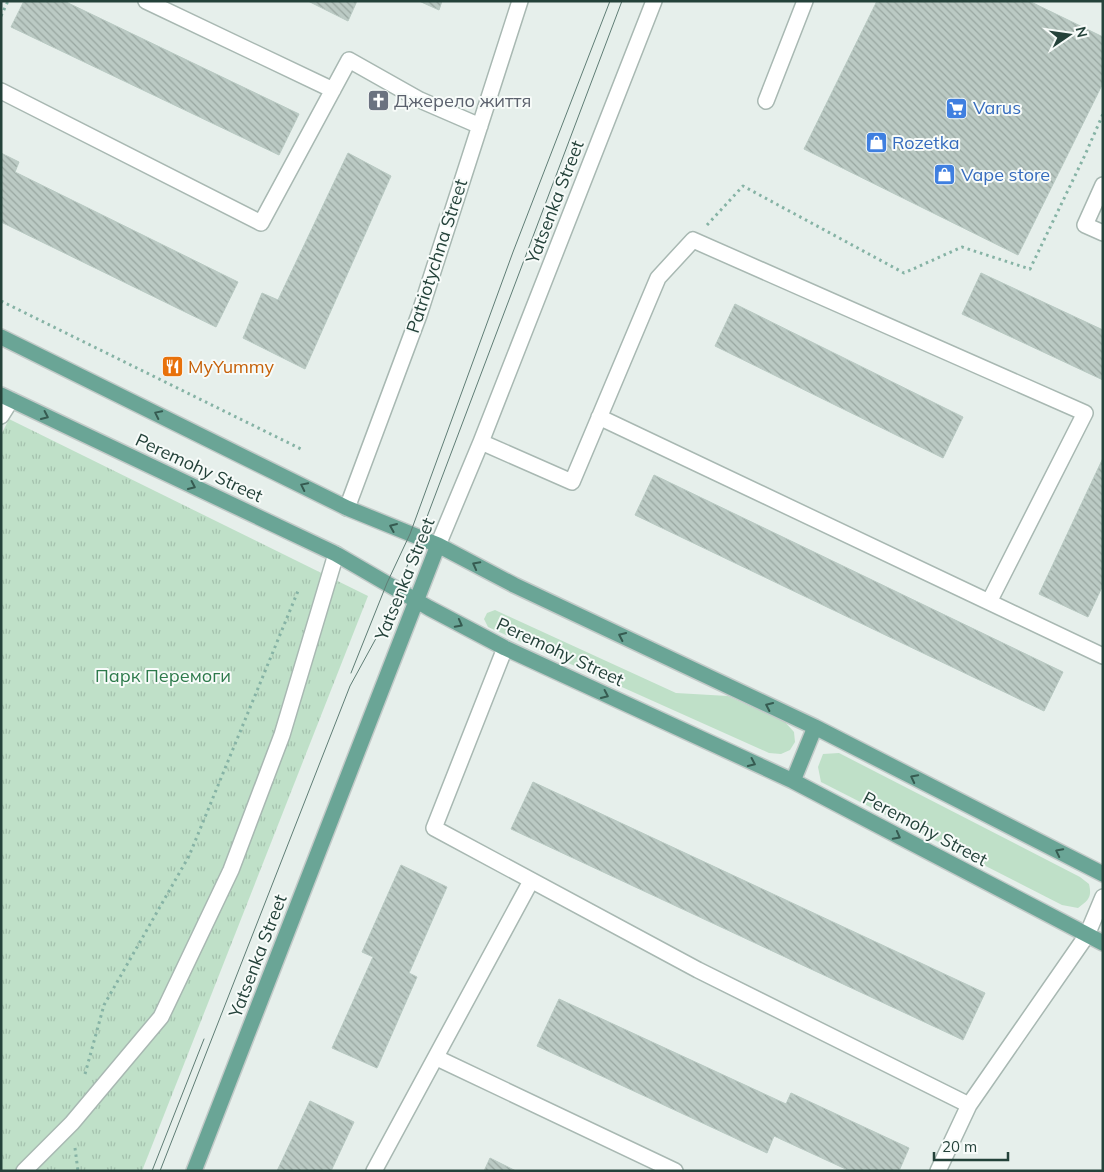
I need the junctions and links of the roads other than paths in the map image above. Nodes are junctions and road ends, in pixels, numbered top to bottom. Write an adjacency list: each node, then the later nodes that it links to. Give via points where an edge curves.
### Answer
1 (146, 1): 6 (street)
2 (520, 1): 8 (street, Patriotychna Street)
3 (654, 1): 15 (street, Yatsenka Street)
4 (805, 1): 7 (street)
5 (1, 90): 6 (street, via 261,223)
6 (333, 90): 8 (street, via 349,60 420,100)
7 (766, 101)
8 (480, 126): 16 (street, Patriotychna Street, via 419,315)
9 (1103, 185): 10 (street, via 1085,225)
10 (1103, 233)
11 (2, 339): 16 (main road, Peremohy Street, one-way to 11)
12 (6, 397): 13 (street); 18 (main road, Peremohy Street, one-way to 18)
13 (1, 416)
14 (599, 417): 15 (street, via 572,482); 20 (street); 20 (street, via 658,278 693,240 1085,413)
15 (482, 442): 17 (street, Yatsenka Street)
16 (347, 508): 17 (main road, Peremohy Street, one-way to 16)
17 (438, 545): 19 (main road, Yatsenka Street); 23 (main road, Peremohy Street, one-way to 17, via 514,585)
18 (336, 554): 19 (main road, Peremohy Street); 32 (street, via 282,734 232,870 161,1017 72,1123)
19 (416, 600): 21 (main road, Peremohy Street, one-way to 21); 33 (main road, Yatsenka Street)
20 (989, 602): 22 (street)
21 (505, 648): 24 (main road, Peremohy Street, one-way to 24); 26 (street, via 434,828)
22 (1103, 656)
23 (815, 727): 24 (main road); 25 (main road, Peremohy Street, one-way to 23)
24 (793, 781): 28 (main road, Peremohy Street, one-way to 28)
25 (1103, 874)
26 (531, 881): 30 (street); 31 (street, via 698,970)
27 (1103, 897): 28 (street)
28 (1086, 936): 29 (main road, Peremohy Street); 31 (street)
29 (1103, 943)
30 (437, 1058): 34 (street); 35 (street)
31 (969, 1105): 36 (street)
32 (24, 1171)
33 (194, 1171)
34 (374, 1171)
35 (675, 1171)
36 (938, 1171)

